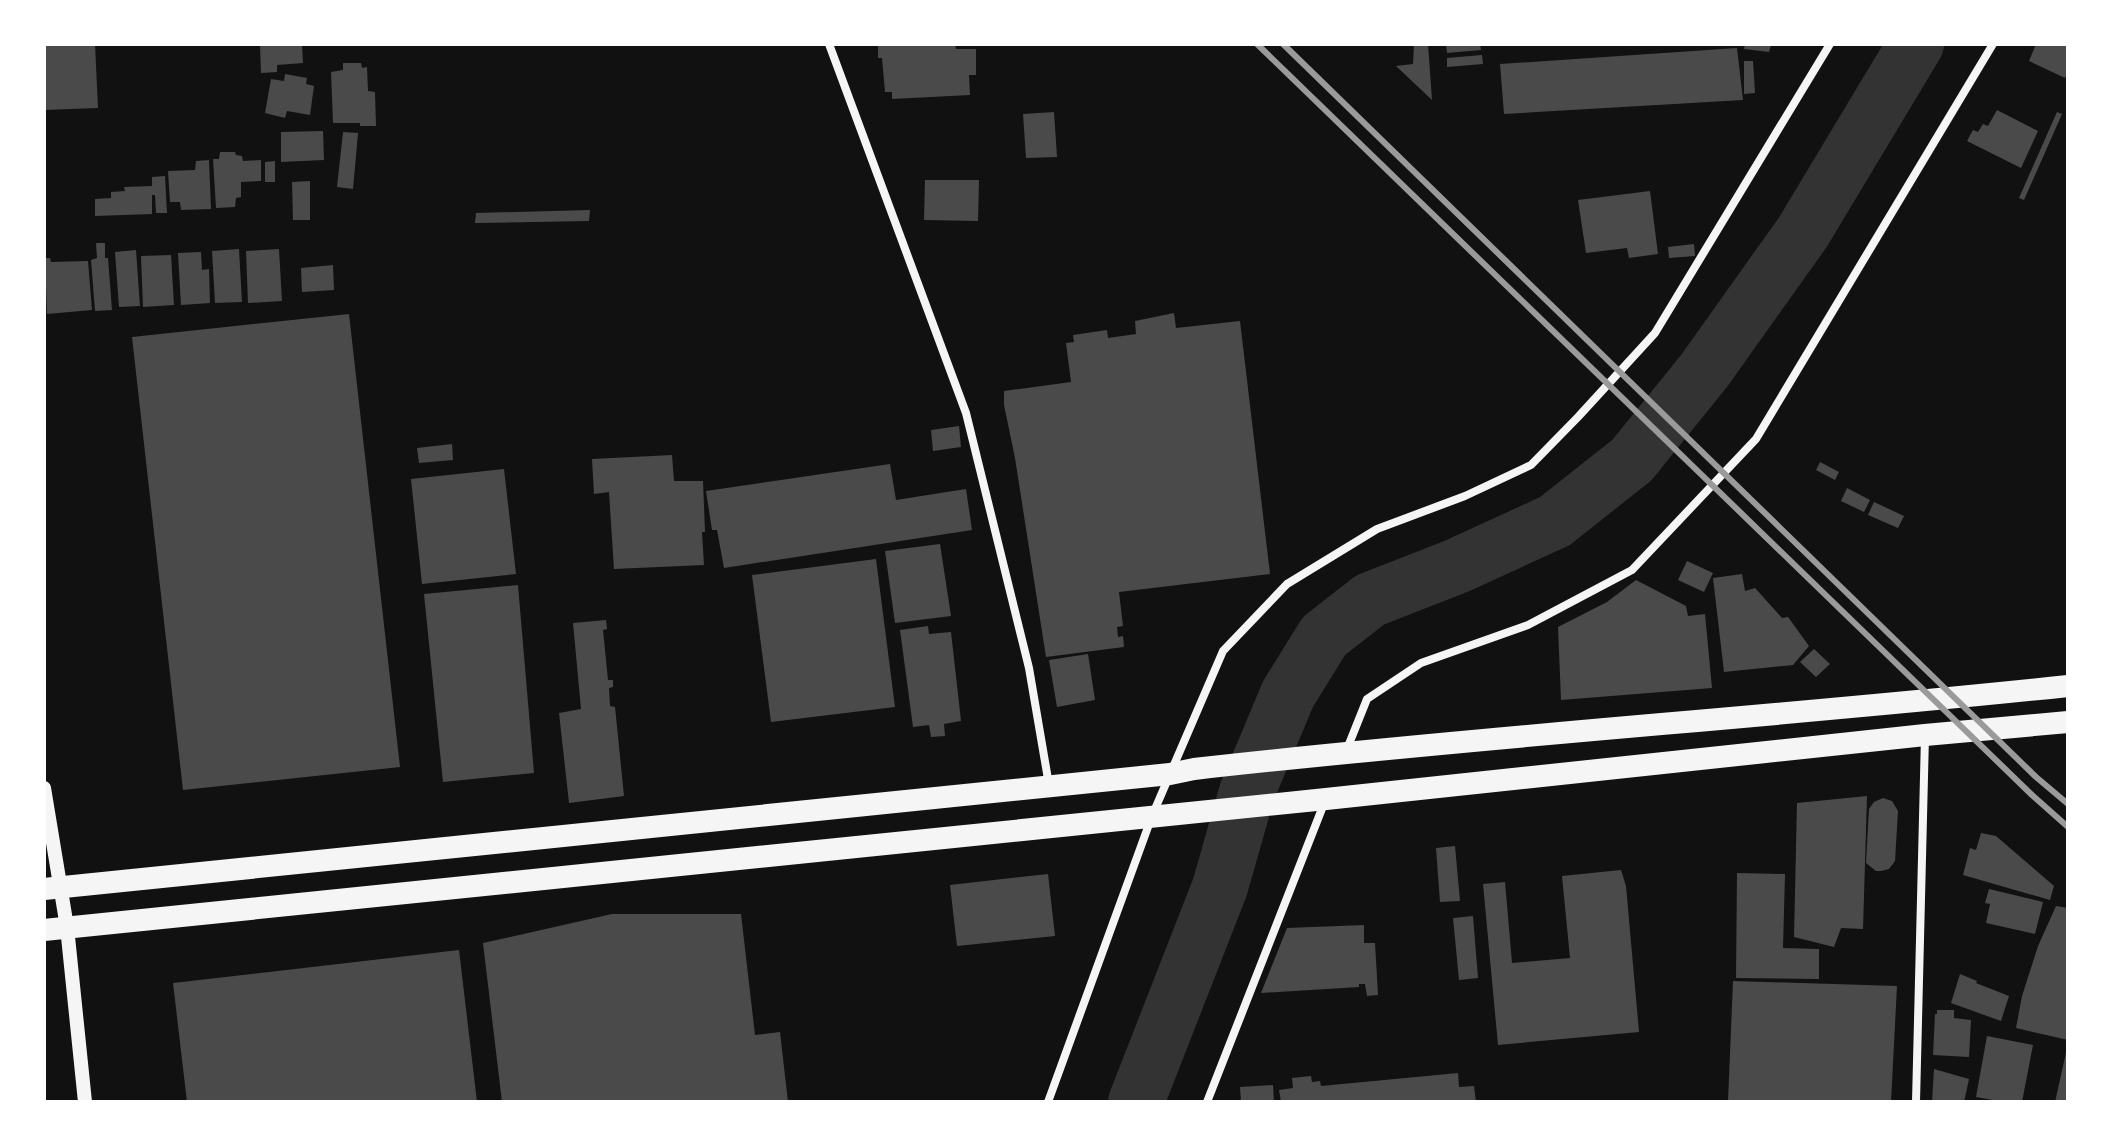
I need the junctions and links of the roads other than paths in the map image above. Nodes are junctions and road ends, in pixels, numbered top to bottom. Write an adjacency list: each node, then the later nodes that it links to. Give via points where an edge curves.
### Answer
1 (829, 44): 9 (street, via 966,413 1029,668)
2 (1830, 44): 8 (street, via 1655,333 1531,465 1377,529 1287,584 1223,651)
3 (1993, 44): 7 (street, via 1756,439 1632,570 1528,625 1421,663 1367,699)
4 (2068, 686): 7 (highway)
5 (2068, 722): 6 (highway)
6 (1925, 735): 11 (highway); 19 (street)
7 (1339, 753): 8 (highway)
8 (1170, 774): 9 (highway); 12 (street)
9 (1049, 786): 13 (highway)
10 (44, 788): 13 (street)
11 (1318, 799): 12 (highway); 18 (street)
12 (1152, 816): 14 (highway); 17 (street)
13 (53, 888): 14 (street)
14 (67, 927): 15 (highway); 16 (street)
15 (44, 930)
16 (85, 1102)
17 (1048, 1102)
18 (1207, 1102)
19 (1916, 1102)

